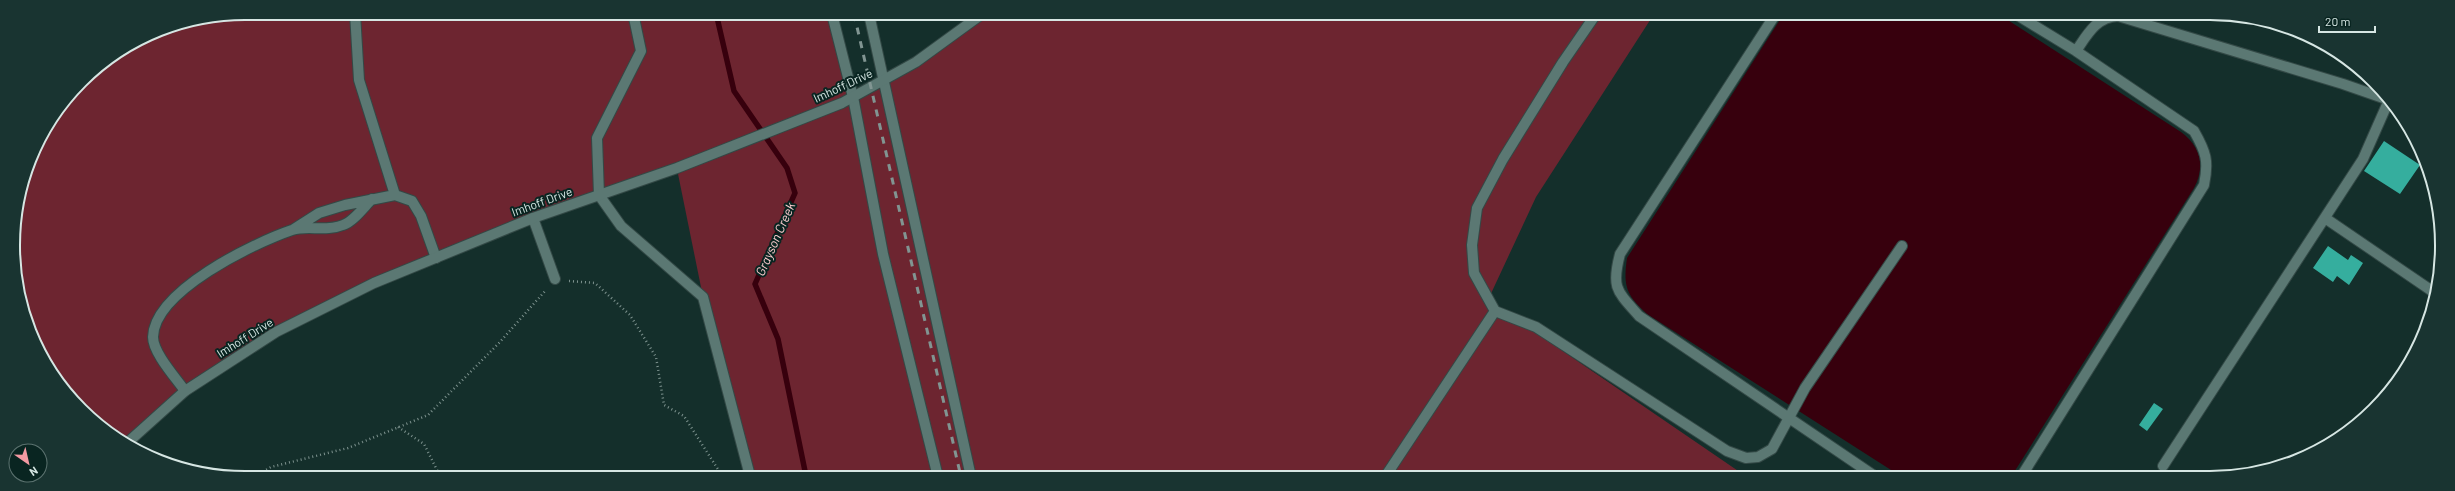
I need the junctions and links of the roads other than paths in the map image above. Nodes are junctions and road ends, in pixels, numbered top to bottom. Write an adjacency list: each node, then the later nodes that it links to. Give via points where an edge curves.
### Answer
1 (355, 20): 16 (street, via 359,80)
2 (634, 20): 17 (street, via 641,51 597,138)
3 (834, 20): 14 (street)
4 (870, 20): 12 (street)
5 (974, 20): 12 (street, Imhoff Drive)
6 (1592, 20): 26 (street, via 1503,159 1476,208 1472,245 1474,273)
7 (1771, 20): 28 (street, via 1620,254 1615,276 1620,293 1638,316)
8 (2025, 20): 11 (street)
9 (2103, 20): 11 (street, via 2095,25)
10 (2131, 20): 13 (street)
11 (2076, 51): 36 (street, via 2194,131 2204,150 2208,166 2204,185)
12 (884, 81): 14 (street, Imhoff Drive); 33 (street)
13 (2378, 96)
14 (853, 97): 17 (street, Imhoff Drive, via 677,168); 32 (street, via 883,254)
15 (2386, 106): 20 (street, via 2363,159)
16 (395, 195): 18 (street); 23 (street, via 412,201 421,216)
17 (599, 195): 19 (street, Imhoff Drive); 31 (street, via 621,226 703,297)
18 (372, 199): 21 (street, via 319,213); 21 (street, via 344,225 324,230)
19 (533, 218): 23 (street, Imhoff Drive); 24 (street)
20 (2325, 218): 25 (street); 30 (street)
21 (294, 229): 27 (street, via 246,250 204,273 168,303 156,319 153,338 160,357)
22 (1902, 246): 28 (street)
23 (436, 258): 27 (street, Imhoff Drive, via 374,283 276,332)
24 (555, 280)
25 (2431, 290)
26 (1495, 311): 28 (street, via 1536,327 1727,451 1746,458 1758,457 1772,449); 34 (street)
27 (185, 391): 29 (street, Imhoff Drive)
28 (1788, 417): 35 (street)
29 (131, 440)
30 (2163, 466)
31 (749, 471)
32 (937, 471)
33 (971, 471)
34 (1389, 471)
35 (1867, 471)
36 (2025, 471)

